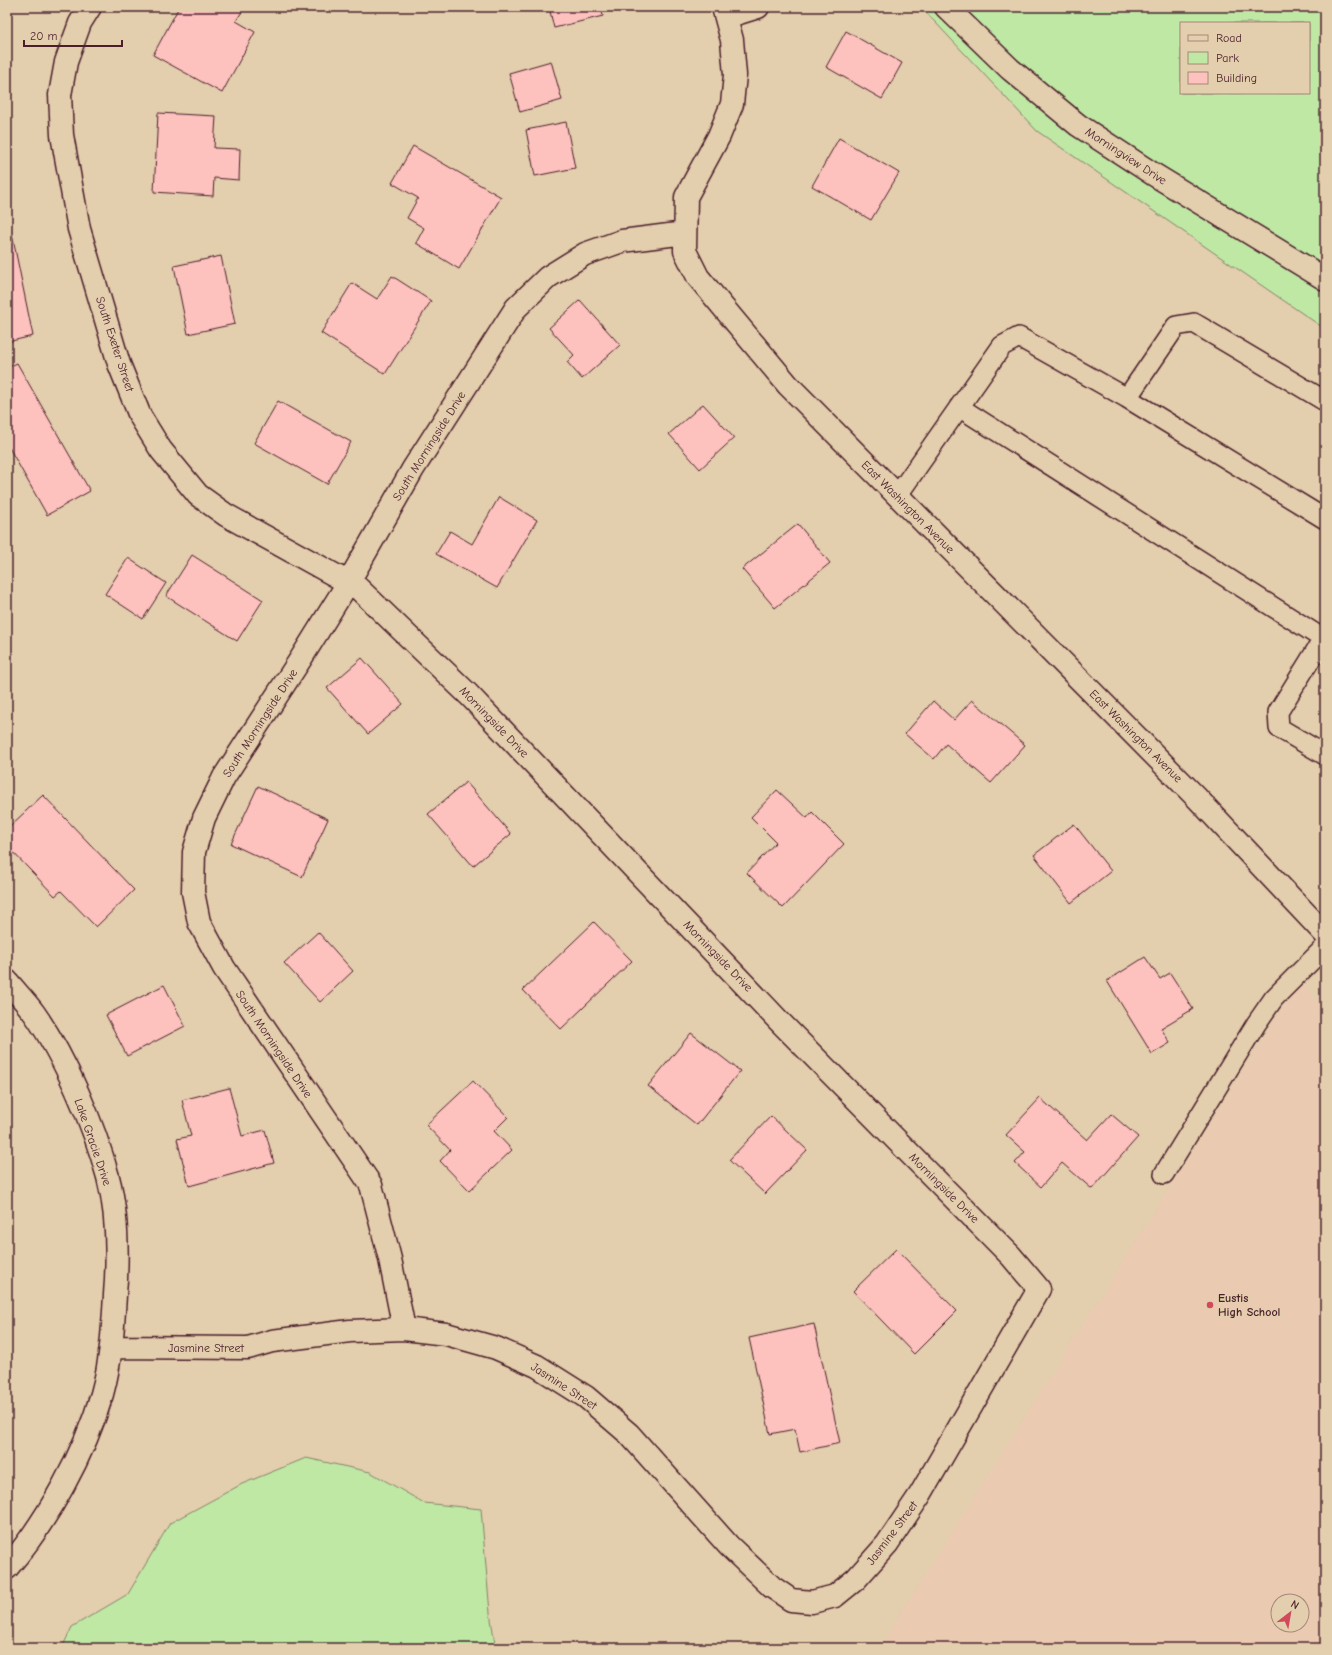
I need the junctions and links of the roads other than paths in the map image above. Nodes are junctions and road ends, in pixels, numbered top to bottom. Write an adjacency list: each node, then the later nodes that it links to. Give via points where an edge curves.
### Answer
1 (90, 7): 12 (street, South Exeter Street, via 80,23 66,62 60,95 62,135 79,229 119,364 140,416 161,450 198,495 226,515)
2 (758, 7): 4 (street)
3 (946, 7): 6 (street, Morningview Drive, via 1010,69 1078,125)
4 (725, 12): 5 (street, East Washington Avenue, via 732,40 735,75 732,104 720,136 686,197)
5 (686, 233): 10 (street, East Washington Avenue, via 685,251 698,277 788,385); 12 (street, South Morningside Drive, via 622,241 585,254 548,277 516,308 413,469)
6 (1325, 279)
7 (1127, 398): 8 (lane, via 1176,326 1194,323); 9 (lane, via 1019,338 1002,346); 11 (lane)
8 (1325, 401)
9 (959, 407): 10 (lane); 13 (lane)
10 (897, 496): 15 (street, East Washington Avenue, via 1197,798)
11 (1325, 519)
12 (348, 583): 19 (street, South Morningside Drive, via 224,777 204,818 194,852 193,892 199,922 224,968 371,1185); 20 (street, Morningside Drive, via 358,588 469,695 780,1022 1039,1288)
13 (1324, 639): 14 (lane, via 1278,712 1279,728)
14 (1325, 756)
15 (1325, 934)
16 (1325, 947): 18 (lane, via 1274,998)
17 (7, 981): 21 (street, Lake Gracie Drive, via 34,1013 61,1059 87,1116 108,1177 114,1213 117,1265)
18 (1164, 1174)
19 (404, 1329): 20 (street, Jasmine Street, via 446,1334 496,1348 537,1366 586,1397 629,1434 729,1546 772,1587 791,1600 812,1602 836,1596 856,1579 887,1544 920,1495); 21 (street, Jasmine Street, via 350,1331 272,1341 248,1348)
20 (1007, 1344)
21 (112, 1347): 22 (street, via 102,1394 84,1443 56,1499)
22 (7, 1568)

